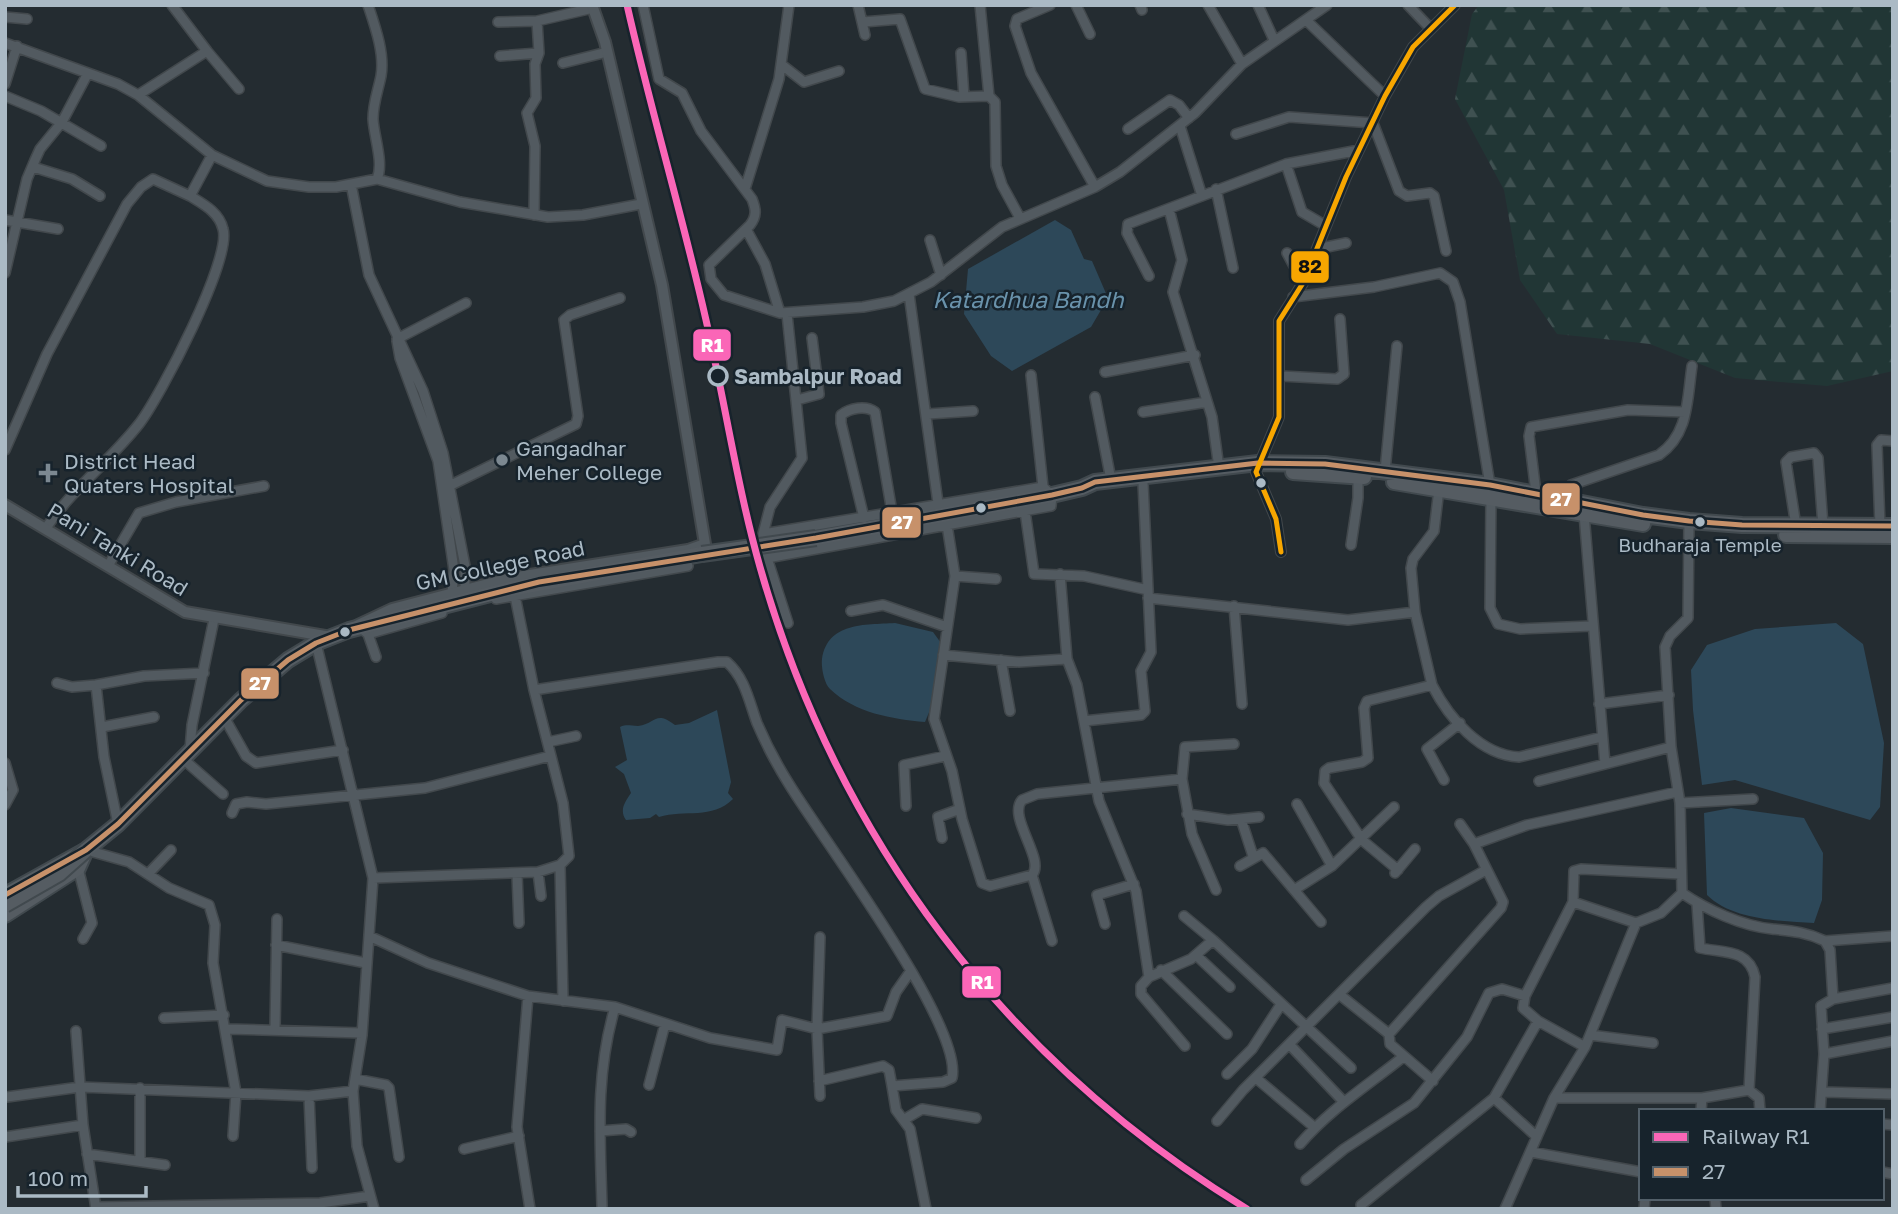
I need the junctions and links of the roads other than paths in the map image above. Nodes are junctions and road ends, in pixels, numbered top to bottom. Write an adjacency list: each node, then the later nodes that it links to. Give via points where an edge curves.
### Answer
1 (368, 5): 55 (street, via 381,74 373,104)
2 (643, 5): 58 (street, via 659,79 681,93 701,131)
3 (789, 5): 34 (street)
4 (858, 5): 20 (street)
5 (980, 5): 41 (street)
6 (1050, 5): 57 (street, via 1023,15 1015,26 1031,73)
7 (1076, 5): 22 (street)
8 (1208, 5): 33 (street)
9 (1258, 5): 24 (street)
10 (1327, 5): 17 (street)
11 (1408, 5): 21 (street)
12 (1455, 5): 21 (street)
13 (593, 7): 18 (street); 29 (street)
14 (175, 8): 27 (street)
15 (5, 17): 16 (street)
16 (27, 19)
17 (1306, 20): 24 (street); 42 (street)
18 (537, 21): 19 (street); 28 (street)
19 (498, 22)
20 (863, 22): 23 (street); 43 (street, via 900,19 925,89)
21 (1430, 28): 42 (street, via 1413,47)
22 (1090, 34)
23 (865, 35)
24 (1274, 40): 33 (street)
25 (5, 43): 26 (street)
26 (17, 46): 36 (street); 37 (street)
27 (207, 51): 38 (street); 39 (street)
28 (539, 52): 31 (street); 65 (street, via 536,103 527,113 535,146)
29 (607, 52): 32 (street); 63 (street)
30 (961, 53): 43 (street)
31 (500, 56)
32 (563, 63)
33 (1241, 64): 44 (street)
34 (782, 65): 35 (street, via 804,82); 58 (street)
35 (839, 71)
36 (88, 73): 39 (street); 45 (street)
37 (5, 84)
38 (239, 89)
39 (138, 95): 52 (street)
40 (5, 96): 45 (street)
41 (989, 96): 43 (street); 66 (street, via 995,102 998,178)
42 (1385, 96): 46 (street)
43 (964, 97)
44 (1189, 118): 47 (street); 48 (street, via 1170,100)
45 (62, 122): 50 (street); 54 (street, via 40,149)
46 (1373, 123): 49 (street, via 1289,117); 51 (street); 75 (street, via 1399,191 1407,196 1434,196)
47 (1180, 126): 57 (street); 62 (street)
48 (1128, 129)
49 (1236, 134)
50 (101, 146)
51 (1359, 150): 53 (street); 69 (street)
52 (212, 155): 56 (street, via 267,181 309,187); 61 (street)
53 (1286, 164): 59 (street); 69 (street, via 1302,212)
54 (33, 167): 60 (street, via 72,179); 68 (street)
55 (377, 178): 56 (street); 65 (street, via 460,202)
56 (351, 184): 89 (street, via 366,267)
57 (1096, 187): 66 (street)
58 (746, 189): 71 (street, via 755,208 755,218)
59 (1216, 189): 62 (street); 77 (street)
60 (100, 196)
61 (190, 196): 104 (street, via 153,179 127,204 47,355); 130 (street, via 218,218 224,234 196,323 141,421 114,455 65,500)
62 (1202, 196): 64 (street)
63 (641, 204): 65 (street, via 564,217); 141 (street, GM College Road, via 662,285 705,544 534,573)
64 (1169, 209): 80 (street, via 1126,228); 91 (street, via 1182,260 1173,292)
65 (534, 215)
66 (1020, 218): 79 (street)
67 (5, 220): 68 (street)
68 (18, 222): 70 (street); 78 (street)
69 (1326, 226): 74 (street)
70 (58, 229)
71 (746, 229): 86 (street); 86 (street, via 709,265 710,279 724,295)
72 (930, 240): 79 (street)
73 (1346, 243): 74 (street)
74 (1317, 249): 81 (street)
75 (1446, 251)
76 (1287, 253): 81 (street)
77 (1233, 268)
78 (5, 273)
79 (941, 275): 82 (street)
80 (1149, 276)
81 (1303, 283): 83 (street)
82 (909, 294): 86 (street, via 873,306); 102 (street)
83 (1293, 297): 95 (street, via 1279,321); 115 (street, via 1374,287 1428,274 1448,277 1460,302)
84 (620, 298): 112 (street, via 564,320 576,424)
85 (466, 303): 89 (street)
86 (784, 313): 97 (street)
87 (1340, 319): 95 (street, via 1344,374 1337,379)
88 (813, 338): 97 (street, via 819,394)
89 (397, 339): 112 (street, via 434,421); 142 (street, via 438,461 454,570)
90 (1397, 346): 107 (street)
91 (1195, 355): 93 (street); 98 (street)
92 (1692, 366): 101 (street)
93 (1105, 372)
94 (1031, 375): 116 (street)
95 (1281, 376): 106 (street, via 1279,416)
96 (1096, 397): 109 (street)
97 (797, 400): 131 (street, via 802,457 770,507)
98 (1207, 402): 100 (street); 105 (street)
99 (973, 411): 102 (street)
100 (1143, 412)
101 (1685, 412): 117 (street, via 1628,410 1531,427); 118 (street, via 1683,427 1670,447 1579,481)
102 (928, 414): 119 (street)
103 (1893, 441): 129 (street, via 1881,440 1877,445)
104 (5, 450)
105 (1219, 468): 106 (main road); 109 (main road)
106 (1257, 468): 107 (main road, via 1325,464); 108 (main road); 110 (main road); 134 (street, via 1276,519)
107 (1385, 471): 115 (main road)
108 (1358, 477): 114 (main road); 133 (street)
109 (1111, 480): 113 (main road)
110 (1143, 483): 113 (main road); 143 (street)
111 (264, 486): 136 (street, via 139,513)
112 (449, 486): 141 (street, via 466,566)
113 (1082, 488): 116 (main road)
114 (1440, 489): 115 (main road); 147 (street, via 1434,531 1411,568)
115 (1491, 491): 117 (main road); 123 (main road); 150 (street, via 1490,608 1498,624 1520,629)
116 (1044, 493): 119 (street); 121 (street, via 1051,506); 152 (main road, bridge, via 816,538 539,582)
117 (1536, 493): 118 (main road)
118 (1562, 497): 126 (main road)
119 (938, 503): 122 (street)
120 (5, 505): 130 (street, Pani Tanki Road)
121 (1026, 511): 125 (street); 138 (street, via 1031,570 1039,575)
122 (892, 512): 124 (street); 124 (street, via 875,412 866,408 844,412 841,423)
123 (1584, 514): 126 (main road); 150 (street)
124 (864, 518): 131 (street)
125 (947, 525): 135 (street); 139 (street)
126 (1690, 525): 127 (main road); 132 (main road, via 1798,536); 164 (street, via 1688,618 1665,647)
127 (1796, 526): 128 (main road); 128 (street, via 1786,462 1814,453)
128 (1823, 526): 129 (main road)
129 (1886, 526)
130 (46, 528): 136 (street, Pani Tanki Road)
131 (763, 534): 135 (street)
132 (1893, 536)
133 (1351, 545)
134 (1280, 552)
135 (767, 558): 149 (street)
136 (108, 566): 148 (street, Pani Tanki Road, via 185,612)
137 (688, 566): 144 (street)
138 (1060, 574): 143 (street); 157 (street)
139 (955, 576): 140 (street); 151 (street)
140 (996, 579)
141 (465, 590): 142 (street, GM College Road)
142 (452, 593): 152 (street, GM College Road, via 368,618)
143 (1148, 594): 145 (street); 170 (street, via 1151,652 1141,671 1144,714)
144 (514, 596): 152 (street); 163 (street)
145 (1234, 606): 147 (street, via 1348,620); 165 (street)
146 (851, 611): 151 (street, via 874,605 896,607)
147 (1415, 612): 162 (street)
148 (214, 619): 153 (street); 159 (street)
149 (789, 623)
150 (1592, 626): 166 (street)
151 (947, 627): 155 (street)
152 (361, 630): 153 (main road); 156 (street)
153 (332, 637): 154 (main road)
154 (316, 643): 169 (main road, via 265,679); 178 (street)
155 (943, 655): 158 (street); 181 (street, via 934,719)
156 (376, 657)
157 (1068, 659): 158 (street); 170 (street)
158 (1001, 660): 167 (street)
159 (204, 673): 161 (street, via 144,676); 179 (street)
160 (57, 683): 161 (street)
161 (96, 685): 172 (street)
162 (1432, 685): 171 (street); 205 (street, via 1367,701 1368,758 1325,771 1324,783)
163 (534, 690): 175 (street); 250 (street, via 727,662 741,678 758,724 790,785)
164 (1669, 695): 166 (street); 177 (street)
165 (1242, 704)
166 (1599, 704): 174 (street)
167 (1010, 711)
168 (154, 717): 172 (street)
169 (224, 718): 178 (street, via 246,756 256,763); 179 (main road)
170 (1084, 721): 187 (street)
171 (1460, 723): 174 (street, via 1479,743 1506,756 1519,757); 185 (street, via 1427,749)
172 (102, 727): 202 (street)
173 (576, 736): 175 (street)
174 (1602, 737): 183 (street)
175 (548, 742): 180 (street)
176 (1234, 744): 184 (street, via 1185,747)
177 (1671, 747): 183 (street); 188 (street)
178 (343, 750): 190 (street)
179 (186, 754): 189 (street); 202 (main road)
180 (551, 755): 190 (street, via 425,788); 211 (street, via 570,853)
181 (945, 757): 195 (street, via 904,765); 197 (street)
182 (5, 763): 194 (street, via 13,790)
183 (1605, 764): 186 (street)
184 (1182, 779): 187 (street); 199 (street)
185 (1444, 780)
186 (1539, 781)
187 (1096, 790): 220 (street, via 1037,794 1018,804 1035,866); 222 (street)
188 (1677, 792): 192 (street); 206 (street, via 1537,822)
189 (223, 794)
190 (355, 796): 198 (street, via 247,802 236,804); 221 (street)
191 (1753, 799): 192 (street)
192 (1680, 803): 219 (street)
193 (1297, 804): 213 (street)
194 (5, 806)
195 (906, 806)
196 (1394, 807): 205 (street)
197 (960, 808): 204 (street, via 938,817); 220 (street, via 982,883 990,886)
198 (232, 813)
199 (1188, 814): 201 (street); 224 (street)
200 (1259, 817): 201 (street)
201 (1241, 819): 210 (street)
202 (118, 824): 208 (main road)
203 (1460, 824): 206 (street)
204 (942, 838)
205 (1362, 840): 207 (street, via 1396,872); 213 (street)
206 (1474, 844): 215 (street)
207 (1415, 849)
208 (86, 850): 214 (main road); 217 (street, via 129,862); 223 (main road); 230 (main road, bridge, via 59,874)
209 (171, 850): 217 (street)
210 (1253, 856): 212 (street); 225 (street, via 1267,856)
211 (560, 865): 216 (street); 258 (street)
212 (1240, 866)
213 (1332, 866): 225 (street)
214 (78, 868): 231 (main road); 242 (street, via 92,923)
215 (1486, 870): 254 (street, via 1426,907); 274 (street, via 1500,893 1501,908)
216 (538, 872): 218 (street); 227 (street)
217 (148, 874): 261 (street, via 209,905)
218 (517, 874): 221 (street); 236 (street)
219 (1681, 874): 226 (street); 228 (street, via 1576,869)
220 (1032, 875): 244 (street)
221 (373, 878): 239 (street)
222 (1134, 884): 238 (street, via 1097,895); 251 (street)
223 (7, 890): 231 (street)
224 (1216, 890)
225 (1294, 890): 235 (street)
226 (1682, 893): 229 (street); 237 (street, via 1661,913)
227 (541, 896)
228 (1573, 902): 237 (street); 256 (street)
229 (1697, 904): 245 (street, via 1747,923 1790,929); 293 (street, via 1700,948 1743,956 1752,965)
230 (5, 905)
231 (22, 905): 232 (main road)
232 (5, 915)
233 (1184, 916): 243 (street)
234 (277, 919): 246 (street)
235 (1321, 922)
236 (519, 923)
237 (1636, 923): 275 (street)
238 (1105, 924)
239 (369, 936): 248 (street); 255 (street, via 428,963)
240 (1893, 936): 245 (street)
241 (820, 937): 269 (street)
242 (83, 939)
243 (1213, 940): 247 (street); 259 (street)
244 (1052, 941)
245 (1825, 941): 257 (street, via 1830,950)
246 (276, 945): 248 (street); 268 (street)
247 (1197, 956): 249 (street); 252 (street)
248 (366, 964): 272 (street)
249 (1161, 970): 251 (street); 273 (street)
250 (910, 972): 269 (street, via 887,1016); 290 (street, via 944,1030 953,1072 952,1078 943,1082)
251 (1149, 977): 279 (street, via 1141,986 1141,995)
252 (1230, 987)
253 (1893, 988): 257 (street)
254 (1340, 995): 266 (street); 274 (street)
255 (528, 996): 258 (street); 316 (street)
256 (1525, 996): 264 (street, via 1524,1009); 288 (street, via 1502,989 1489,993 1467,1037)
257 (1833, 999): 270 (street, via 1821,1006)
258 (564, 1001): 260 (street)
259 (1280, 1006): 266 (street); 284 (street, via 1252,1049)
260 (615, 1007): 265 (street); 313 (street, via 603,1047)
261 (224, 1015): 263 (street); 267 (street)
262 (1893, 1017): 270 (street)
263 (164, 1018)
264 (1538, 1021): 280 (street); 301 (street)
265 (665, 1024): 269 (street, via 777,1050 782,1020); 289 (street)
266 (1306, 1028): 277 (street); 283 (street)
267 (227, 1029): 268 (street); 296 (street)
268 (275, 1029): 272 (street)
269 (817, 1029): 287 (street)
270 (1822, 1029): 281 (street)
271 (76, 1031): 291 (street)
272 (362, 1033): 286 (street)
273 (1227, 1034)
274 (1389, 1034): 282 (street, via 1390,1044)
275 (1590, 1035): 278 (street); 280 (street)
276 (1893, 1041): 281 (street)
277 (1289, 1044): 285 (street); 304 (street)
278 (1653, 1044)
279 (1185, 1045)
280 (1585, 1047): 302 (street)
281 (1824, 1054): 295 (street)
282 (1403, 1057): 288 (street); 304 (street)
283 (1351, 1068)
284 (1227, 1074)
285 (1256, 1078): 310 (street); 312 (street)
286 (355, 1079): 294 (street); 323 (street, via 389,1088)
287 (819, 1081): 290 (street, via 883,1066 889,1070); 299 (street)
288 (1433, 1082): 328 (street, via 1405,1112 1344,1149)
289 (649, 1085)
290 (892, 1086): 309 (street, via 896,1111)
291 (80, 1087): 292 (street); 300 (street); 311 (street)
292 (139, 1088): 296 (street); 324 (street)
293 (1749, 1090): 303 (street); 306 (street, via 1759,1098)
294 (353, 1091): 298 (street); 329 (street, via 357,1146)
295 (1824, 1092): 297 (street); 307 (street)
296 (236, 1093): 298 (street); 315 (street)
297 (1893, 1094)
298 (309, 1096): 326 (street)
299 (820, 1096)
300 (7, 1097)
301 (1494, 1098): 317 (street); 330 (street)
302 (1554, 1098): 303 (street); 317 (street)
303 (1702, 1098): 305 (street)
304 (1343, 1101): 312 (street)
305 (1701, 1109)
306 (1760, 1109)
307 (1820, 1109)
308 (976, 1118): 309 (street, via 922,1109)
309 (905, 1119): 338 (street)
310 (1217, 1121)
311 (83, 1125): 318 (street); 322 (street)
312 (1314, 1128): 319 (street)
313 (600, 1131): 314 (street); 332 (street)
314 (631, 1132)
315 (233, 1136)
316 (519, 1136): 320 (street); 337 (street)
317 (1537, 1137): 321 (street)
318 (5, 1138)
319 (1300, 1144)
320 (464, 1149)
321 (1531, 1152): 327 (street); 339 (street)
322 (87, 1154): 324 (street); 334 (street)
323 (399, 1157)
324 (139, 1159): 325 (street)
325 (165, 1165)
326 (312, 1168)
327 (1639, 1172)
328 (1306, 1180)
329 (370, 1196): 331 (street); 336 (street)
330 (1361, 1205)
331 (321, 1206): 333 (street)
332 (602, 1206)
333 (222, 1207): 335 (street)
334 (96, 1208): 335 (street)
335 (134, 1208)
336 (374, 1209)
337 (530, 1209)
338 (926, 1209)
339 (1505, 1209)

